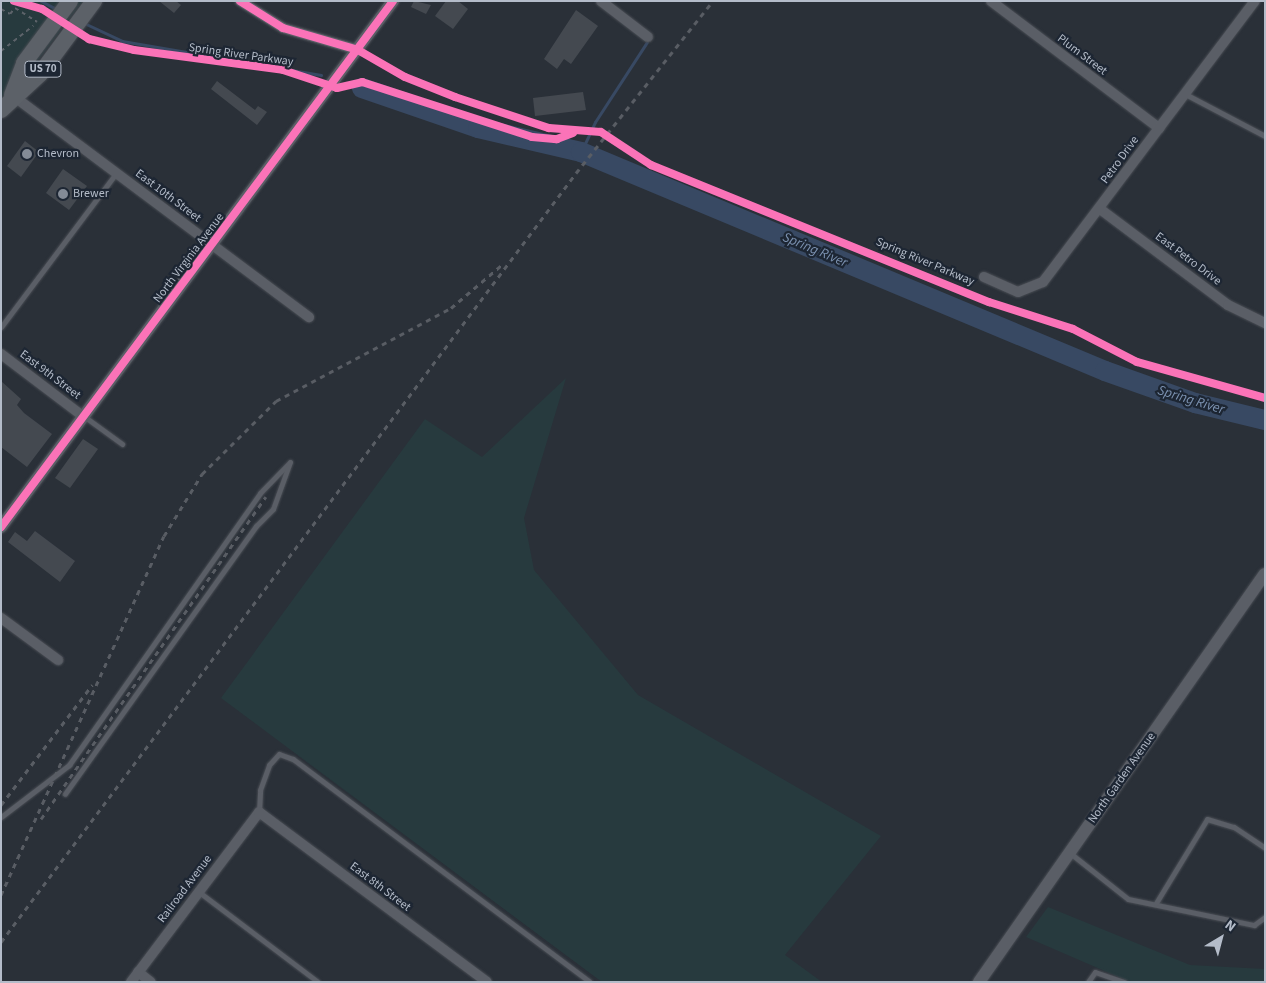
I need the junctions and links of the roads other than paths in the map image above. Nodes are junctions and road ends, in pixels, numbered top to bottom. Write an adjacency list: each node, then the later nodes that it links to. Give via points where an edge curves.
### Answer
1 (70, 1): 11 (main road, US 70, via 43,21 19,71)
2 (240, 1): 9 (street, via 283,28)
3 (393, 1): 9 (street, North Virginia Avenue)
4 (601, 1): 8 (street)
5 (991, 1): 13 (street, Plum Street)
6 (1255, 1): 10 (street, Petro Drive)
7 (90, 7): 11 (main road, US 70, via 36,78)
8 (648, 37)
9 (358, 50): 17 (street, North Virginia Avenue)
10 (1185, 94): 13 (street, Petro Drive); 14 (lane)
11 (12, 95): 12 (main road, US 70); 15 (street, East 10th Street)
12 (1, 110)
13 (1159, 128): 16 (street, Petro Drive)
14 (1265, 136)
15 (116, 173): 17 (street, East 10th Street); 21 (lane)
16 (1100, 208): 18 (street, Petro Drive, via 1036,287 1012,291); 20 (street, East Petro Drive, via 1228,305)
17 (213, 245): 19 (street, East 10th Street); 23 (street, North Virginia Avenue)
18 (984, 277)
19 (309, 317)
20 (1265, 322)
21 (1, 327)
22 (1, 354): 23 (street, East 9th Street)
23 (84, 416): 24 (lane); 25 (street, North Virginia Avenue)
24 (122, 444)
25 (1, 528)
26 (1265, 574): 33 (street, North Garden Avenue)
27 (1, 618): 28 (street)
28 (58, 660)
29 (65, 794): 31 (lane, via 256,526 273,509 290,462 260,493 69,765)
30 (259, 812): 34 (street, Railroad Avenue); 41 (street, East 8th Street); 42 (lane, via 260,790 269,765 279,754 293,759)
31 (1, 817)
32 (1265, 848): 35 (lane, via 1234,827 1207,819)
33 (1070, 853): 35 (lane, via 1128,900); 43 (street, North Garden Avenue)
34 (199, 892): 37 (street, Railroad Avenue); 40 (lane)
35 (1156, 903): 36 (lane, via 1254,925)
36 (1265, 917)
37 (138, 972): 38 (street, Railroad Avenue); 39 (street)
38 (131, 982)
39 (150, 982)
40 (318, 982)
41 (487, 982)
42 (590, 982)
43 (979, 982)
44 (1088, 982): 45 (lane, via 1095,972)
45 (1124, 982)

